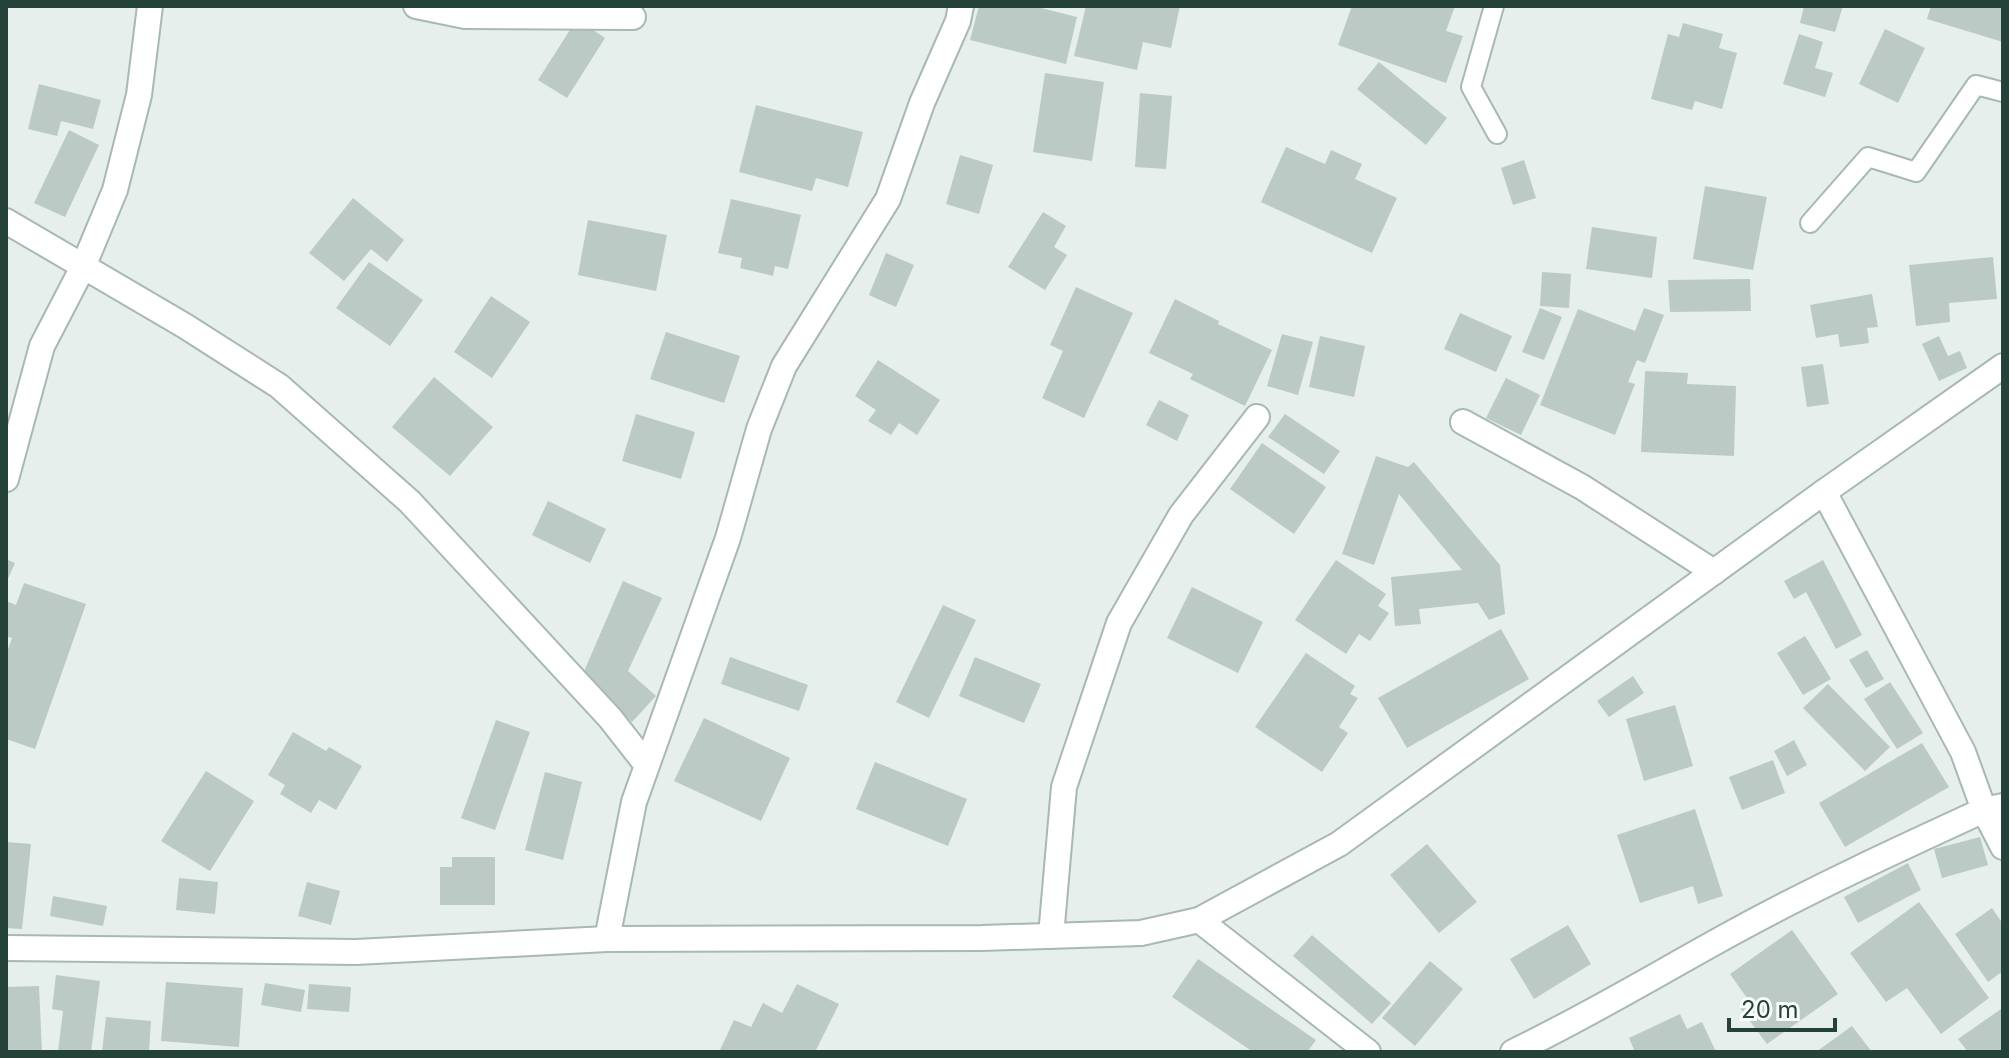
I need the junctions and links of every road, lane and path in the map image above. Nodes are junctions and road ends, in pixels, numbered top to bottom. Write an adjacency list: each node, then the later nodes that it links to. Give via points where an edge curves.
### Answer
1 (150, 6): 10 (street, via 139,95 115,190)
2 (416, 6): 5 (street, via 465,16)
3 (961, 6): 17 (street, via 888,199 784,366)
4 (1494, 6): 7 (lane, via 1471,87)
5 (633, 17)
6 (2003, 92): 9 (lane, via 1976,85 1916,172 1868,157)
7 (1497, 134)
8 (6, 221): 10 (street)
9 (1810, 223)
10 (83, 267): 14 (street, via 42,346); 17 (street, via 279,386 410,502 610,718)
11 (2003, 366): 15 (street)
12 (1257, 417): 21 (street, via 1181,515 1119,623 1064,787)
13 (1463, 422): 16 (street, via 1582,487)
14 (6, 479)
15 (1824, 492): 16 (street); 18 (street)
16 (1714, 572): 20 (street, via 1339,844)
17 (646, 764): 22 (street)
18 (1993, 808): 19 (street); 25 (street, via 1859,867)
19 (2003, 847)
20 (1199, 920): 21 (street, via 1141,933); 24 (street)
21 (1051, 936): 22 (street)
22 (607, 939): 23 (street, via 356,952)
23 (6, 948)
24 (1368, 1052)
25 (1513, 1052)

